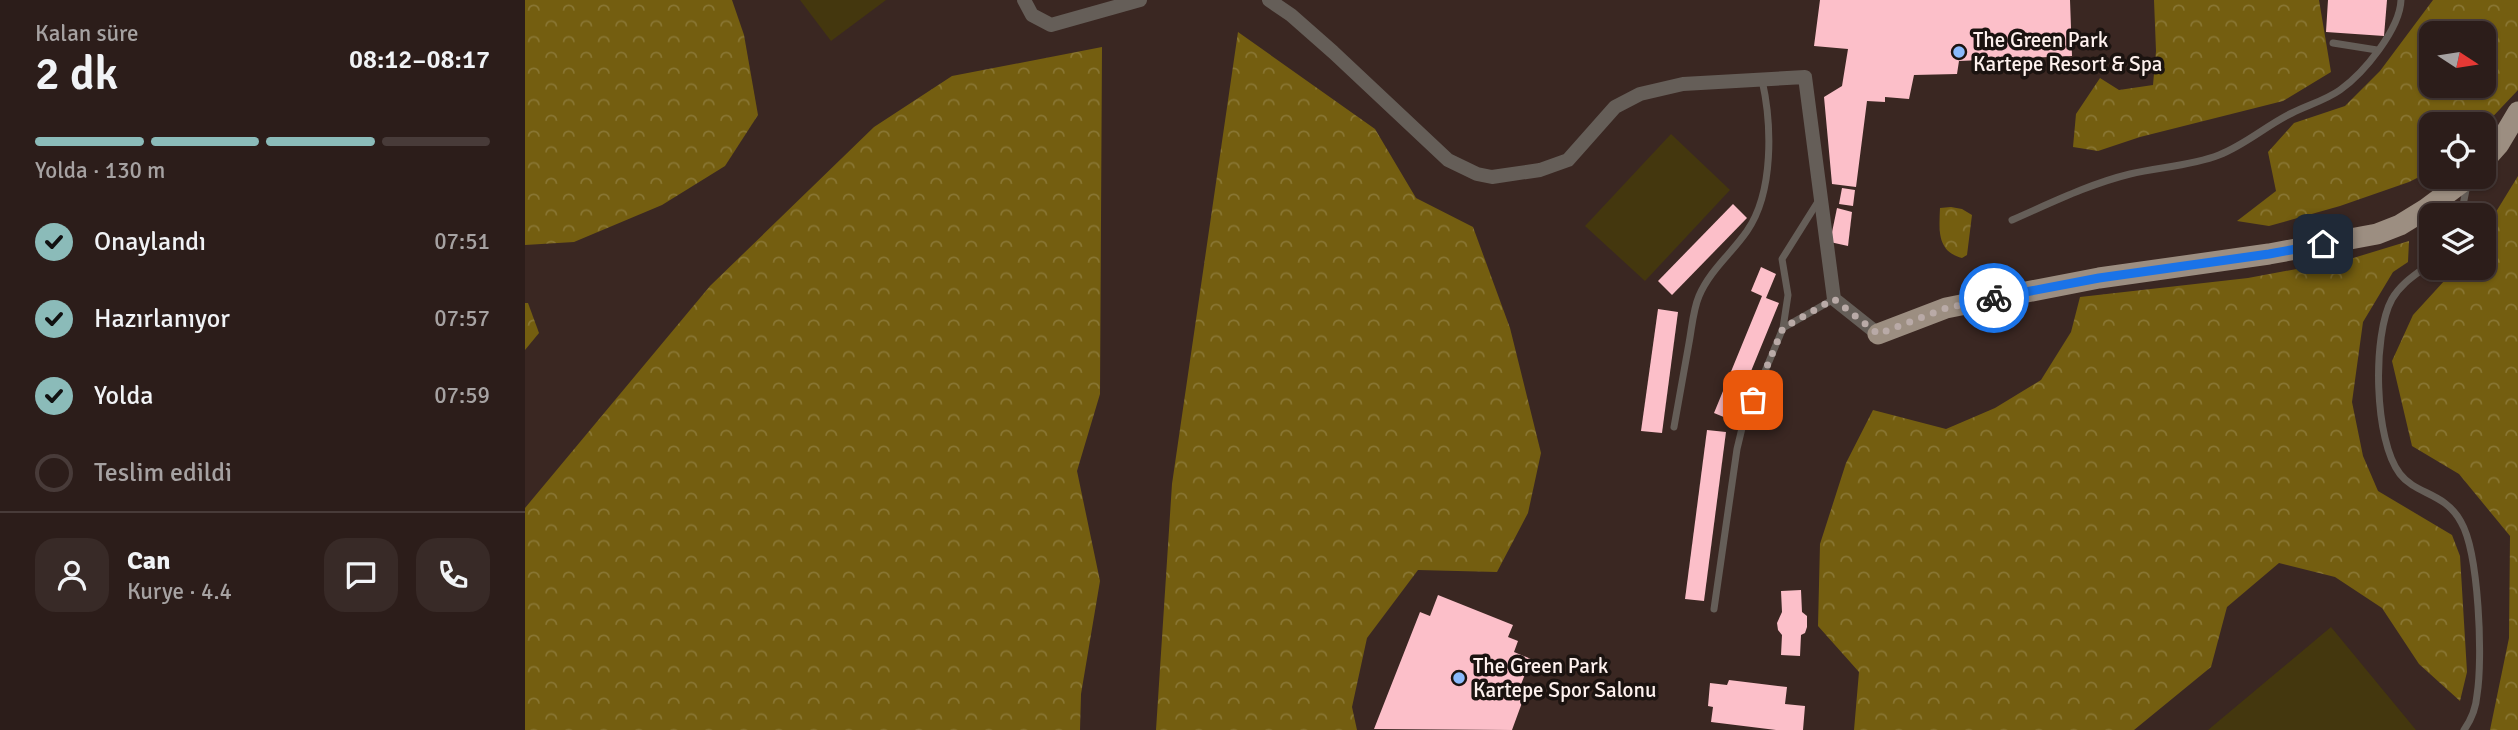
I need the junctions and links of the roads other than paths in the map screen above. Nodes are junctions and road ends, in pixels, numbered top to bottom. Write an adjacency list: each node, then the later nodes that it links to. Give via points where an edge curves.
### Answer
1 (1024, 0): 2 (street, via 1032,15 1051,25)
2 (1140, 0)
3 (1269, 0): 7 (street, via 1316,37 1448,160 1492,177 1540,170 1568,160 1615,107 1640,94 1683,84)
4 (2401, 0): 6 (lane, via 2395,26)
5 (2333, 43): 6 (lane)
6 (2377, 50): 12 (lane, via 2339,91 2215,157 2087,187)
7 (1762, 80): 11 (street, via 1805,77); 17 (lane, via 1770,129 1761,203 1698,299)
8 (2518, 112): 9 (main road)
9 (2496, 147)
10 (2453, 189): 16 (main road, via 2400,225 2377,234 2099,278 1946,308)
11 (1821, 197): 14 (street); 15 (lane, via 1782,259 1788,295)
12 (2012, 220)
13 (2419, 272): 19 (lane, via 2391,301 2377,384 2393,465 2411,484 2446,502 2463,524 2469,542 2477,595 2479,666 2477,696)
14 (1834, 299): 15 (lane); 16 (street)
15 (1783, 328): 18 (lane, via 1743,424)
16 (1878, 334)
17 (1674, 428)
18 (1714, 609)
19 (2465, 730)

